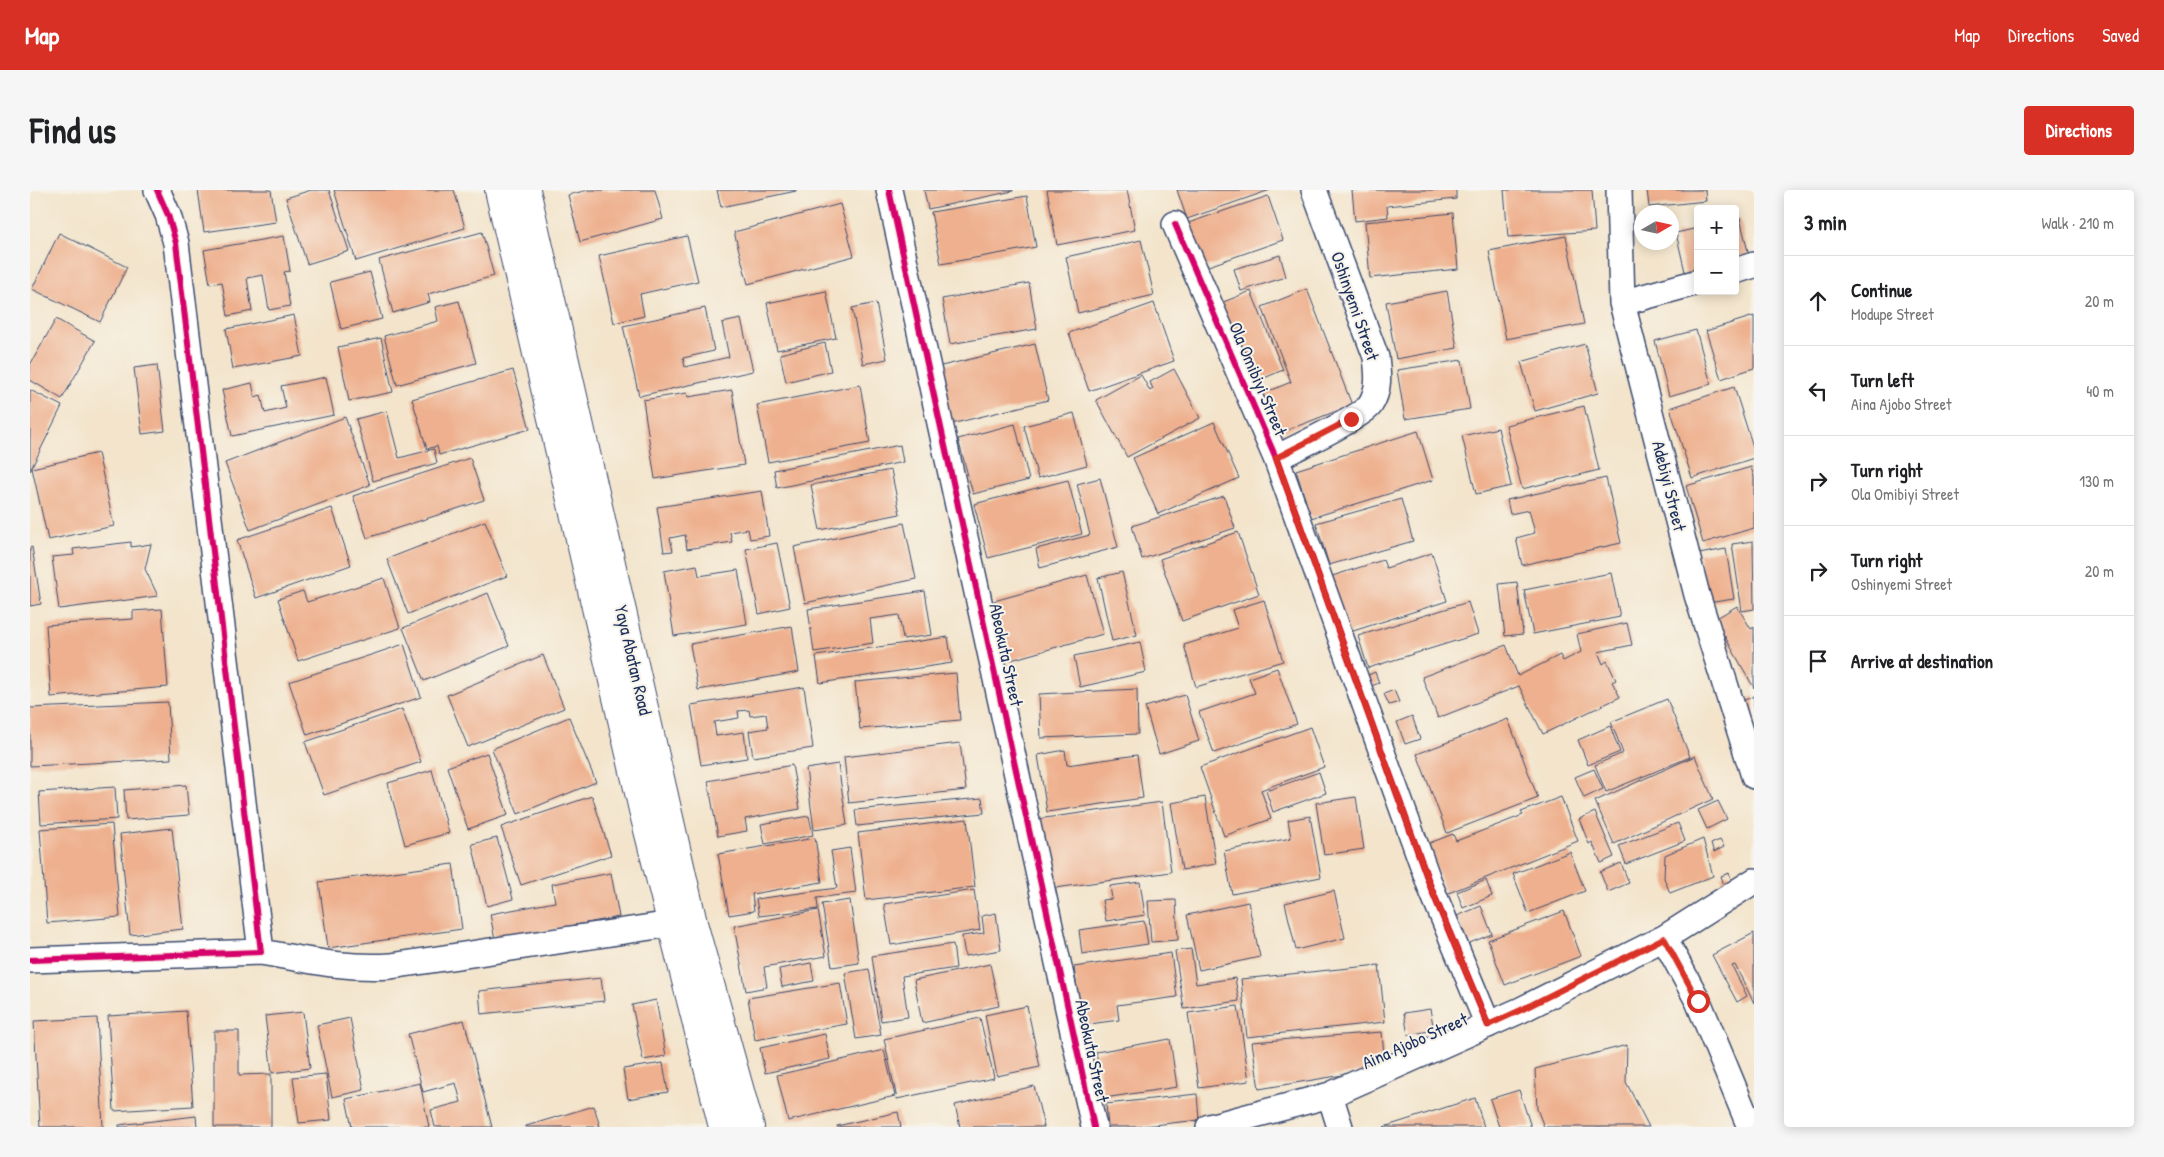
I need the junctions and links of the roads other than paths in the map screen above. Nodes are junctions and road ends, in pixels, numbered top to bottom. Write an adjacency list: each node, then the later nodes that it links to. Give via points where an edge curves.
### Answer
1 (157, 190): 17 (street, via 176,243)
2 (500, 190): 15 (main road, Yaya Abatan Road)
3 (526, 190): 22 (main road, Yaya Abatan Road, via 693,923)
4 (889, 190): 23 (street, Abeokuta Street)
5 (1314, 190): 12 (street, Oshinyemi Street, via 1376,357 1379,381 1370,406)
6 (1619, 190): 11 (street, Adebiyi Street)
7 (1175, 224): 12 (street, Ola Omibiyi Street)
8 (1754, 265): 9 (street)
9 (1739, 270)
10 (1694, 283): 11 (street)
11 (1622, 304): 13 (street, Adebiyi Street, via 1697,595)
12 (1276, 458): 19 (street, Ola Omibiyi Street, via 1431,888)
13 (1754, 776)
14 (1754, 881): 16 (street, Aina Ajobo Street)
15 (671, 924): 17 (street, via 391,966 360,968); 21 (main road, Yaya Abatan Road)
16 (1664, 938): 19 (street, Aina Ajobo Street); 26 (street, via 1698,1001)
17 (262, 952): 18 (street)
18 (30, 960)
19 (1488, 1025): 20 (street, Aina Ajobo Street)
20 (1330, 1095): 24 (street, Aina Ajobo Street); 25 (street)
21 (723, 1127)
22 (750, 1127)
23 (1094, 1127)
24 (1209, 1127)
25 (1340, 1127)
26 (1750, 1127)

